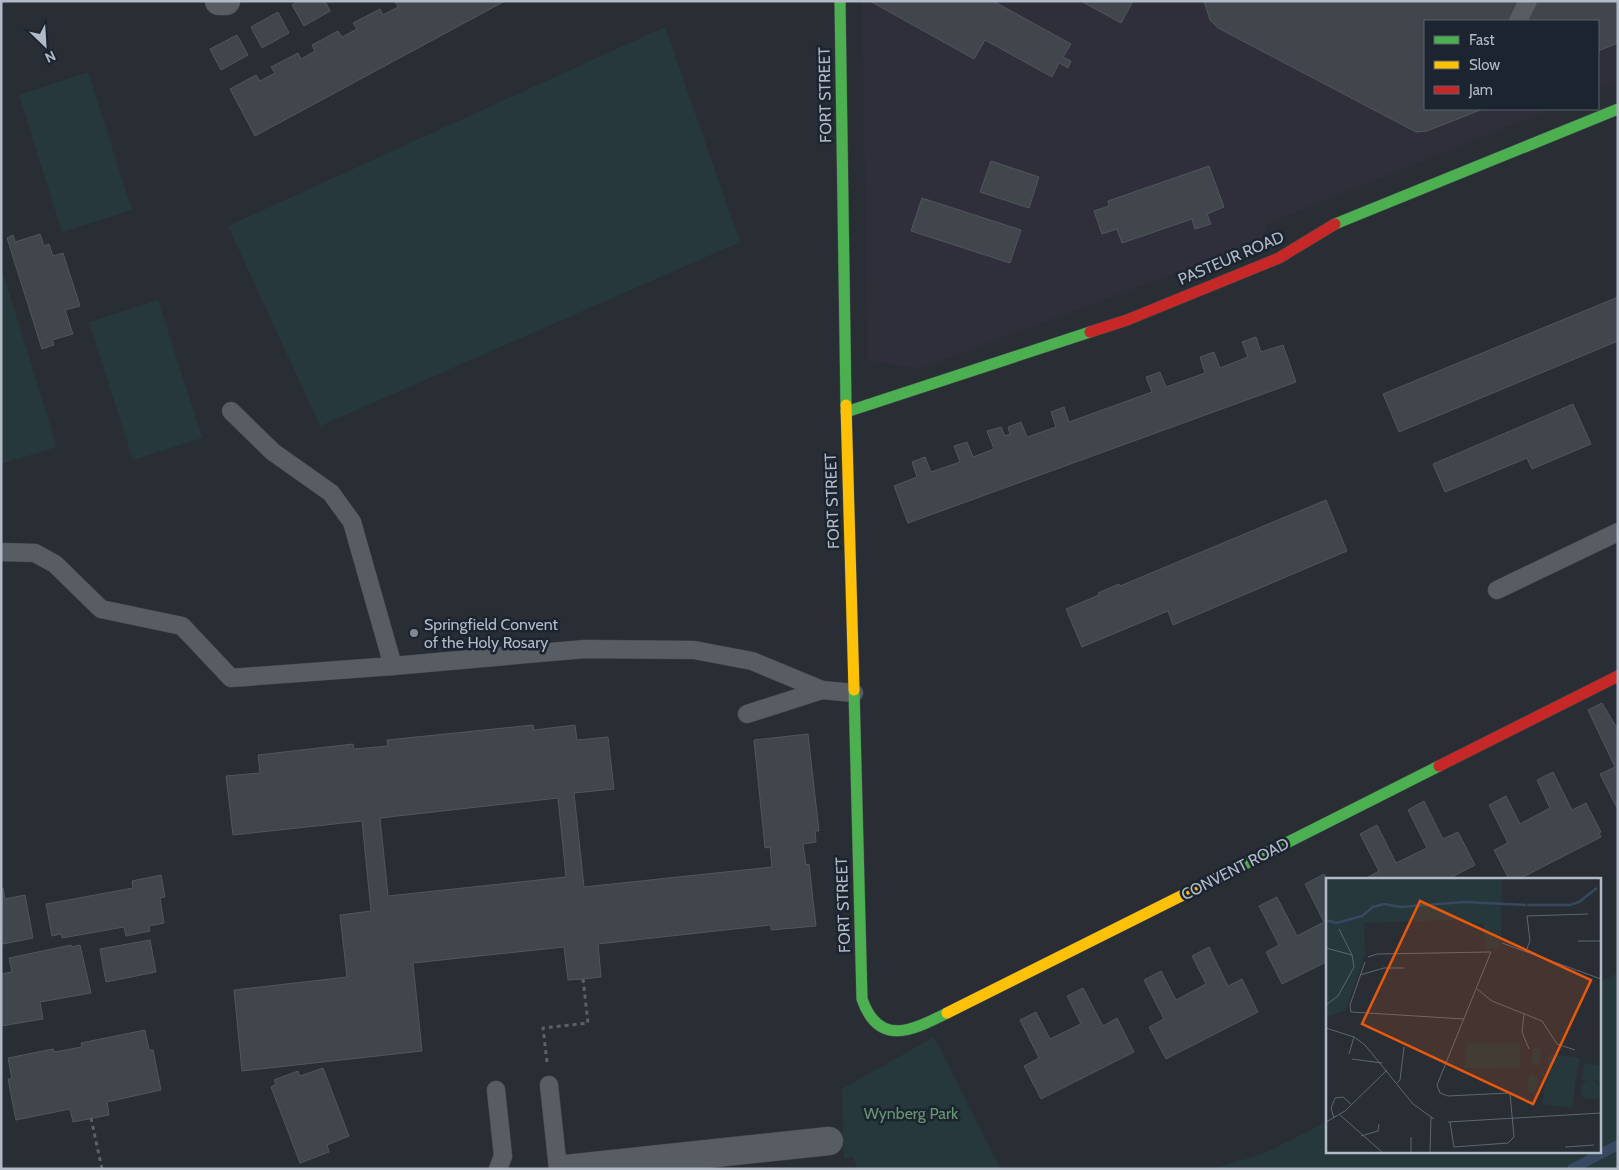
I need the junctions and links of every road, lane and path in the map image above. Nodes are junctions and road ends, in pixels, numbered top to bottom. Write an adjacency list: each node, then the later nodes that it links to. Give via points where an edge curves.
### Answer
1 (219, 1): 2 (street)
2 (226, 1)
3 (840, 1): 8 (street, FORT STREET)
4 (1528, 1): 5 (lane)
5 (1518, 20)
6 (1618, 109): 8 (street, PASTEUR ROAD, via 1335,224 1279,258 1127,320)
7 (231, 411): 12 (lane, via 273,452 331,493 352,522)
8 (846, 412): 15 (street, FORT STREET)
9 (1618, 532): 11 (lane)
10 (1, 552): 12 (lane, via 35,553 55,564 101,609 182,626 231,678)
11 (1497, 590)
12 (393, 666): 14 (lane, via 585,648 694,650 752,661)
13 (1618, 676): 18 (street, CONVENT ROAD, via 914,1030 890,1032 879,1027 868,1015)
14 (822, 690): 15 (lane); 16 (lane)
15 (854, 693): 18 (street, FORT STREET)
16 (747, 714)
17 (583, 979): 19 (path, via 588,1023 543,1028)
18 (862, 999)
19 (549, 1085): 26 (lane)
20 (496, 1090): 25 (lane, via 503,1156)
21 (91, 1118): 24 (path)
22 (829, 1141): 23 (street)
23 (609, 1167): 27 (street)
24 (102, 1169)
25 (498, 1169)
26 (558, 1169)
27 (566, 1169)

